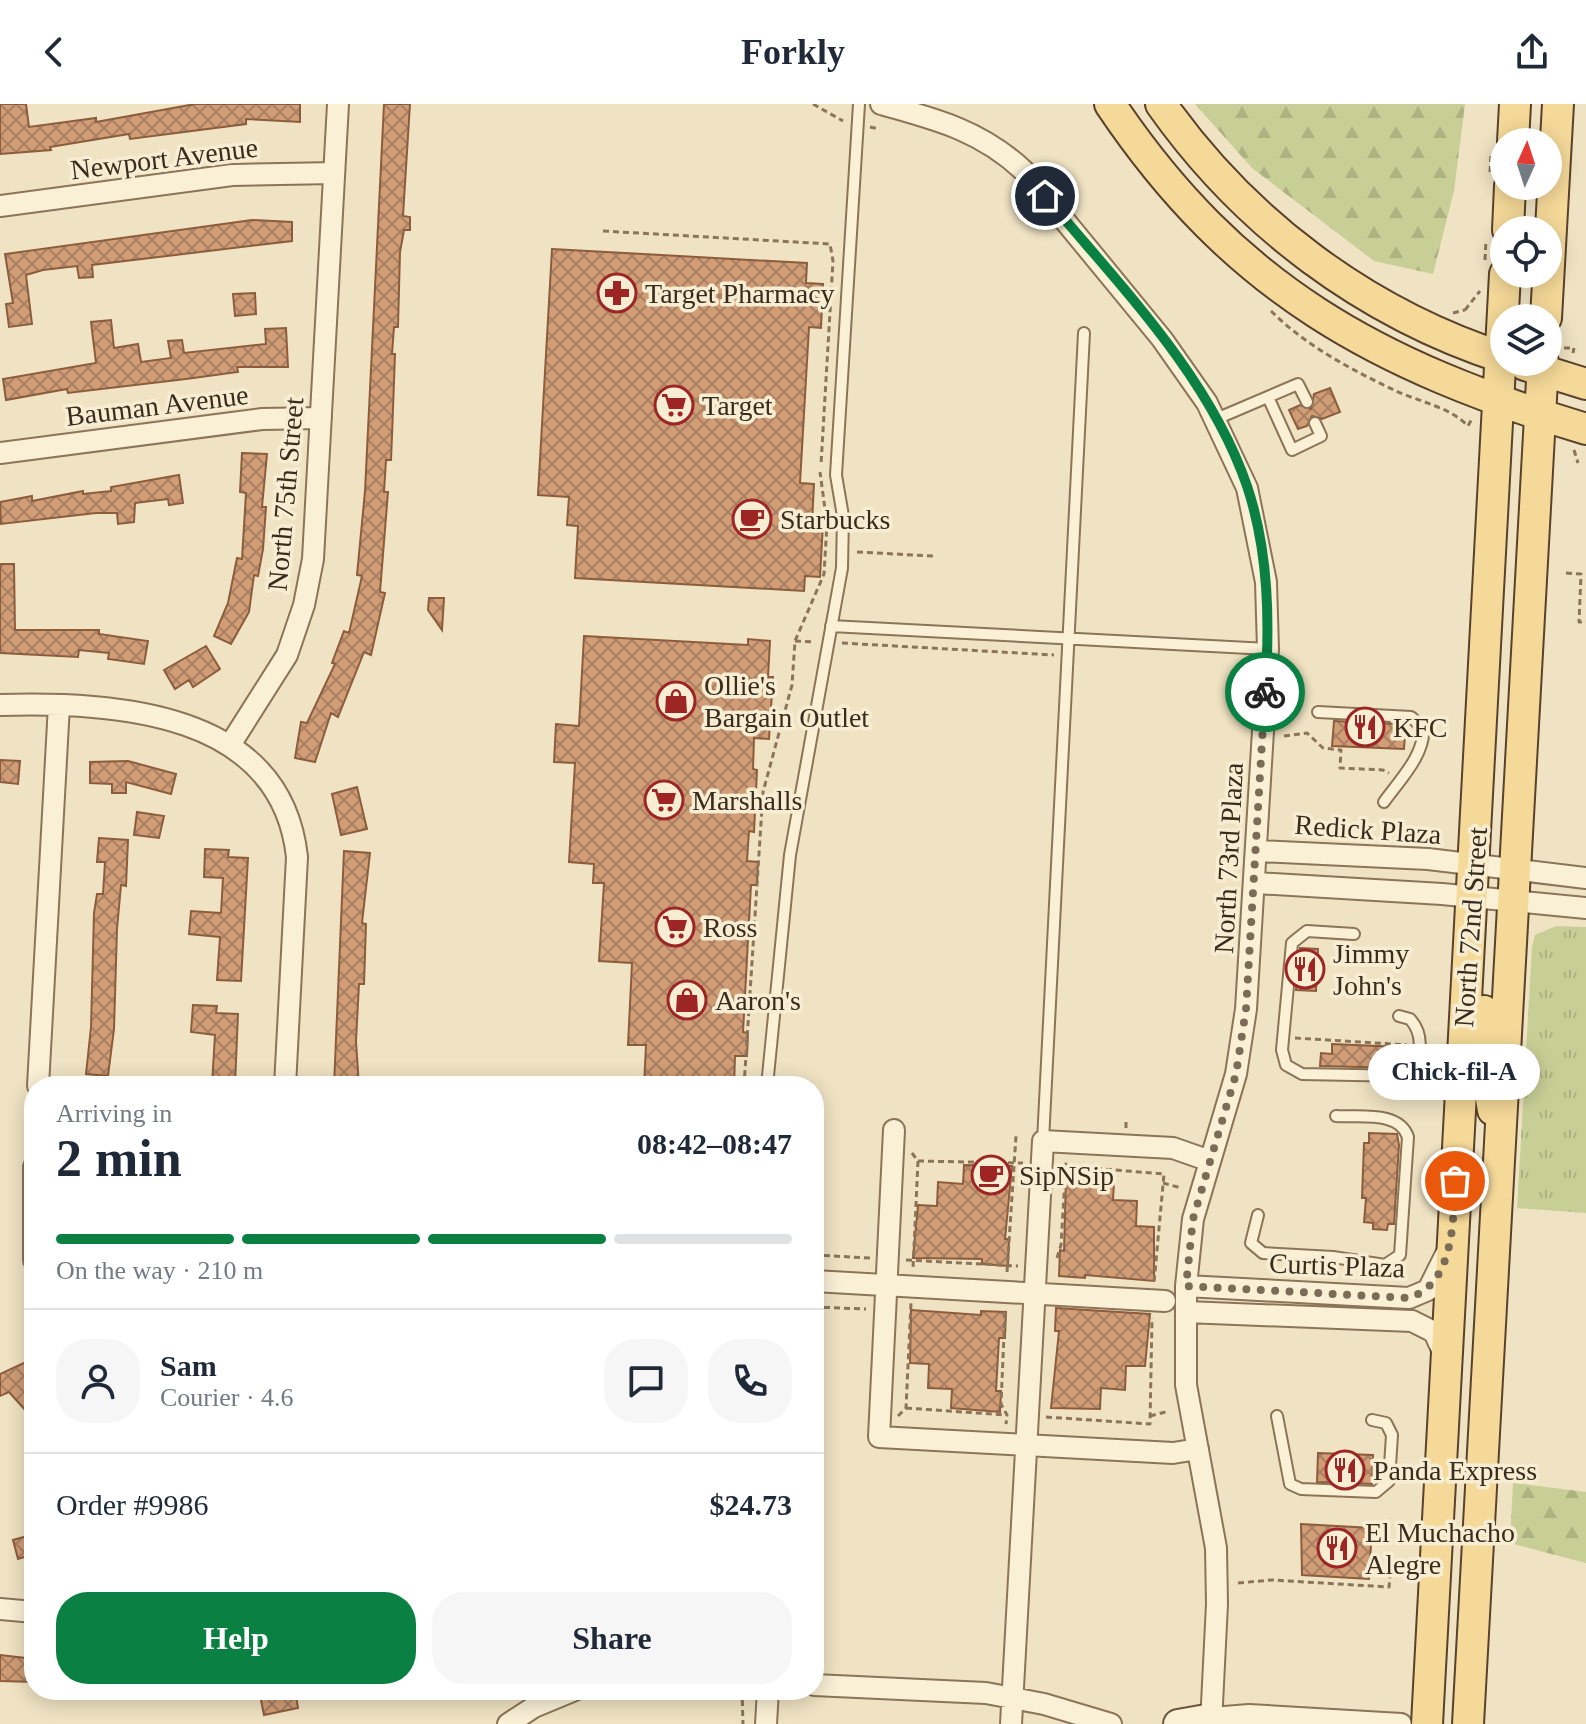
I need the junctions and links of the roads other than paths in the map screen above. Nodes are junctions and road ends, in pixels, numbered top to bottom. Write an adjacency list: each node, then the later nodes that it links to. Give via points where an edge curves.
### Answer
1 (338, 104): 9 (street, North 75th Street)
2 (859, 104): 27 (lane, via 836,475 844,551)
3 (881, 104): 23 (street, North 73rd Plaza, via 963,128 1010,158 1162,339)
4 (1110, 104): 20 (main road, via 1181,198 1292,299 1388,356)
5 (1161, 104): 13 (main road, via 1228,187 1305,255 1421,325)
6 (1515, 104): 8 (main road)
7 (1558, 104): 11 (main road)
8 (1514, 128)
9 (334, 173): 10 (street, Newport Avenue, via 232,175); 22 (street, North 75th Street)
10 (0, 206)
11 (1547, 304)
12 (1084, 333): 28 (lane)
13 (1490, 351)
14 (1513, 376): 20 (main road, North 72nd Street)
15 (1526, 376): 21 (main road, North 72nd Street)
16 (1562, 376): 17 (main road)
17 (1586, 384)
18 (1268, 397): 19 (lane, via 1298,384); 23 (lane); 24 (lane, via 1292,450 1321,436)
19 (1307, 402)
20 (1498, 402): 21 (main road); 36 (main road, North 72nd Street, via 1488,624)
21 (1540, 415): 25 (main road); 36 (main road, North 72nd Street)
22 (321, 418): 26 (street, Bauman Avenue, via 262,419); 33 (street, North 75th Street, via 313,559 304,605 280,669)
23 (1216, 419): 29 (street, North 73rd Plaza, via 1236,459 1255,519 1266,582)
24 (1315, 423)
25 (1586, 429)
26 (0, 453)
27 (831, 626): 28 (lane); 45 (lane, via 784,892)
28 (1071, 640): 29 (lane); 48 (lane)
29 (1268, 649): 35 (street, North 73rd Plaza)
30 (0, 705): 31 (street)
31 (59, 705): 33 (street, via 183,724); 43 (street)
32 (1318, 712): 34 (lane, via 1401,716 1423,728 1422,743)
33 (230, 745): 44 (street, via 250,758 279,793 295,836)
34 (1384, 802)
35 (1257, 851): 36 (street, Redick Plaza, via 1428,859); 38 (street, North 73rd Plaza)
36 (1498, 868): 37 (street, Redick Plaza); 39 (main road, North 72nd Street); 39 (main road, via 1507,891)
37 (1586, 878)
38 (1256, 883): 39 (street); 49 (street, North 73rd Plaza, via 1238,1063)
39 (1493, 900): 40 (street); 51 (main road, North 72nd Street); 79 (main road, North 72nd Street, via 1501,1155)
40 (1586, 908)
41 (1354, 934): 42 (lane, via 1307,931 1295,938 1289,949 1283,1059 1302,1074 1406,1076 1416,1066 1419,1046 1416,1024)
42 (1399, 1016)
43 (39, 1076)
44 (286, 1076)
45 (768, 1076)
46 (1336, 1116): 50 (lane, via 1392,1119 1405,1128 1400,1255 1385,1265 1263,1253 1251,1243)
47 (894, 1130): 53 (street)
48 (1043, 1141): 49 (street, via 1173,1148); 55 (street)
49 (1210, 1161): 54 (street, North 73rd Plaza, via 1193,1219)
50 (1258, 1215)
51 (1452, 1239): 54 (street, Curtis Plaza, via 1428,1290 1409,1298); 58 (main road, North 72nd Street)
52 (824, 1282): 53 (street)
53 (886, 1285): 55 (street); 62 (street, via 879,1437)
54 (1186, 1286): 57 (street, North 73rd Plaza)
55 (1032, 1293): 56 (street); 62 (street)
56 (1157, 1299)
57 (1186, 1312): 58 (street, Curtis Plaza, via 1412,1321 1434,1332); 63 (street, North 73rd Plaza, via 1186,1385)
58 (1446, 1358): 61 (main road, North 72nd Street)
59 (1277, 1416): 60 (lane, via 1294,1487 1376,1492 1389,1481 1392,1435 1386,1423)
60 (1372, 1420)
61 (1441, 1442): 77 (main road, North 72nd Street); 78 (main road, via 1457,1546)
62 (1025, 1445): 63 (street, via 1173,1453); 67 (street)
63 (1198, 1449): 70 (street, North 73rd Plaza, via 1216,1548)
64 (0, 1609): 65 (street)
65 (24, 1611)
66 (824, 1686): 67 (street)
67 (1013, 1697): 73 (street); 74 (street)
68 (551, 1700): 71 (street)
69 (767, 1700): 72 (street)
70 (1211, 1721): 75 (street); 76 (street, via 1249,1715)
71 (508, 1724)
72 (766, 1724)
73 (1011, 1724)
74 (1111, 1724)
75 (1178, 1724)
76 (1401, 1724)
77 (1427, 1724)
78 (1451, 1724)
79 (1468, 1724)

